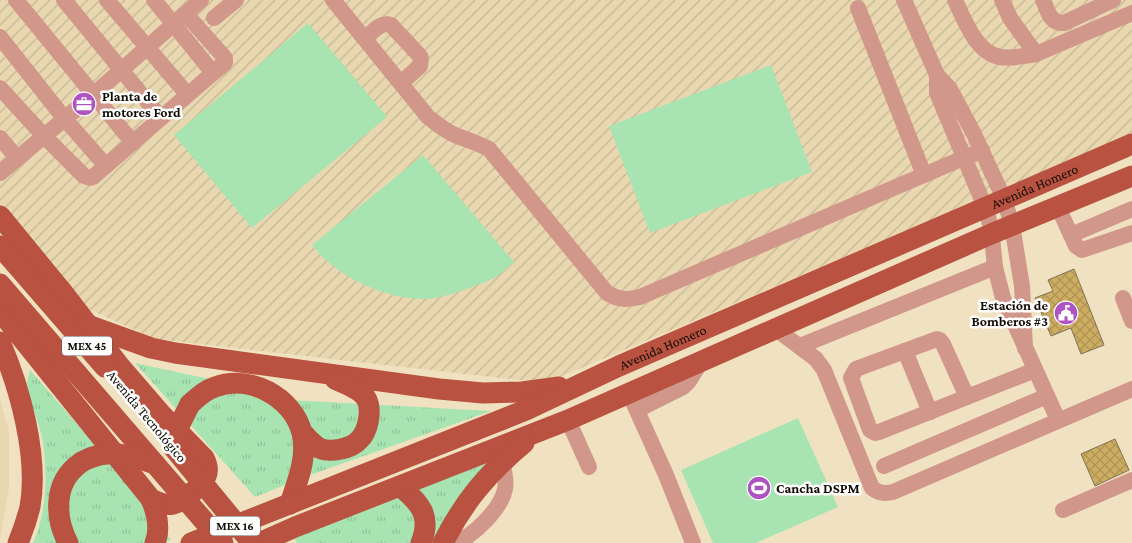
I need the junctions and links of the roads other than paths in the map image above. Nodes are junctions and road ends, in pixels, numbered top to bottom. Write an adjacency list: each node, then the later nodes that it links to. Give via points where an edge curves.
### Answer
1 (16, 0): 27 (lane)
2 (64, 0): 22 (lane)
3 (106, 0): 20 (lane)
4 (154, 0): 17 (lane)
5 (201, 0): 17 (lane)
6 (236, 0): 16 (lane)
7 (333, 0): 19 (lane)
8 (904, 0): 23 (lane)
9 (954, 0): 21 (lane, via 973,37 987,51 999,57)
10 (1002, 0): 21 (lane, via 1010,18)
11 (1043, 0): 13 (lane, via 1051,19 1058,23)
12 (1113, 0): 13 (lane)
13 (1085, 6)
14 (858, 8): 39 (lane)
15 (1132, 13): 21 (lane)
16 (214, 18)
17 (180, 20): 20 (lane); 26 (lane, via 213,73)
18 (0, 37): 28 (lane)
19 (365, 39): 24 (lane); 24 (lane, via 388,23 419,55 420,66)
20 (146, 48): 22 (lane); 26 (lane)
21 (1036, 54)
22 (120, 70): 27 (lane); 29 (lane)
23 (937, 75): 34 (lane, via 950,89); 36 (lane, via 938,93)
24 (401, 83): 39 (lane, via 440,127 489,149 608,293 616,298 629,300 640,297)
25 (0, 88): 30 (lane)
26 (187, 94): 29 (lane)
27 (93, 95): 28 (lane); 32 (lane)
28 (64, 118): 30 (lane); 37 (lane)
29 (161, 118): 32 (lane)
30 (44, 136): 35 (lane); 37 (lane, via 87,177 93,177)
31 (0, 138): 35 (lane)
32 (133, 142): 37 (lane)
33 (1132, 144): 41 (main road, Avenida Homero)
34 (982, 150): 36 (lane); 41 (lane)
35 (18, 158): 38 (lane)
36 (964, 158): 39 (lane); 41 (lane)
37 (106, 166)
38 (0, 173)
39 (924, 175)
40 (1132, 176): 42 (main road, Avenida Homero)
41 (995, 203): 45 (lane); 47 (lane); 61 (main road, Avenida Homero)
42 (1058, 207): 45 (main road, Avenida Homero); 48 (lane)
43 (1132, 209): 48 (lane)
44 (0, 216): 55 (main road)
45 (1012, 226): 47 (main road, Avenida Homero); 58 (lane, via 1022,286)
46 (1132, 233): 48 (lane, via 1082,250)
47 (991, 234): 50 (lane); 56 (main road, Avenida Homero)
48 (1071, 235)
49 (0, 246): 76 (main road, Avenida Tecnológico / MEX 45)
50 (995, 267): 57 (lane); 58 (lane, via 1003,298)
51 (0, 284): 78 (main road, Avenida Tecnológico / MEX 45)
52 (1123, 298): 54 (lane)
53 (0, 311): 83 (main road)
54 (1132, 320)
55 (90, 326): 62 (main road, via 151,348); 83 (main road, via 118,364 207,464 206,477 183,500 164,504)
56 (776, 329): 57 (lane); 68 (main road, Avenida Homero, via 702,360)
57 (800, 346): 73 (lane, via 824,370)
58 (1025, 348): 63 (lane)
59 (905, 351): 67 (lane, via 940,340); 69 (lane); 70 (lane, via 852,373 851,382)
60 (2, 354): 87 (main road, via 16,384 31,462 30,505)
61 (619, 366): 64 (main road, Avenida Homero); 68 (main road)
62 (303, 370): 64 (main road, via 439,390 484,393 522,392); 74 (main road, via 354,387 367,400 369,415 359,442 337,450 320,448)
63 (1035, 370): 66 (lane); 67 (lane)
64 (579, 384): 84 (main road, Avenida Homero, via 492,424)
65 (1132, 389): 72 (lane)
66 (1047, 396): 72 (lane); 79 (lane)
67 (968, 397): 69 (lane)
68 (633, 402): 71 (main road, Avenida Homero); 97 (lane)
69 (930, 412): 70 (lane, via 876,433 870,430)
70 (865, 419): 73 (lane)
71 (568, 420): 75 (main road, Avenida Homero); 80 (lane)
72 (1058, 420): 73 (lane, via 885,494 872,488)
73 (847, 427)
74 (302, 432): 76 (main road, bridge, via 286,403 270,392 250,384 228,384 215,387 190,404); 84 (main road, via 303,459)
75 (533, 434): 77 (main road); 82 (main road, Avenida Homero)
76 (173, 447): 92 (main road, Avenida Tecnológico / MEX 45, bridge)
77 (502, 462): 95 (main road, via 457,516); 96 (lane, via 505,489 501,500 480,528)
78 (155, 464): 88 (main road, bridge, via 135,457 104,454 90,458 70,472 58,507 59,521); 91 (main road, Avenida Tecnológico / MEX 45, bridge)
79 (884, 466)
80 (589, 467)
81 (1132, 480): 85 (lane)
82 (401, 486): 86 (main road, Avenida Homero); 94 (main road, via 423,509 425,519)
83 (151, 499): 89 (main road, via 158,524)
84 (284, 506): 90 (main road, Avenida Homero / MEX 16)
85 (1063, 510)
86 (299, 531): 93 (main road, Avenida Homero / MEX 16)
87 (18, 543)
88 (68, 543)
89 (155, 543)
90 (191, 543)
91 (223, 543)
92 (252, 543)
93 (259, 543)
94 (421, 543)
95 (443, 543)
96 (456, 543)
97 (693, 543)

